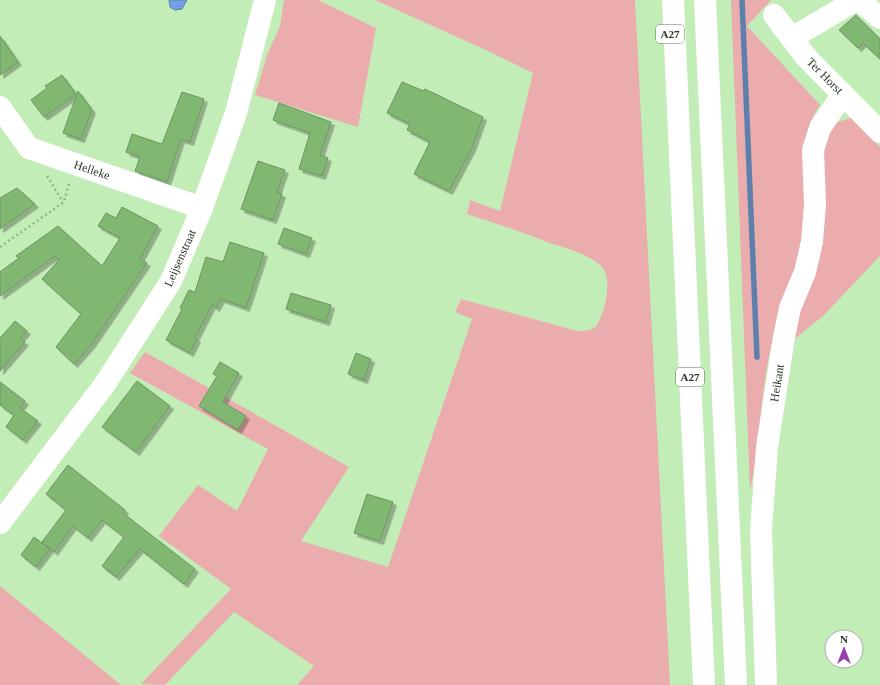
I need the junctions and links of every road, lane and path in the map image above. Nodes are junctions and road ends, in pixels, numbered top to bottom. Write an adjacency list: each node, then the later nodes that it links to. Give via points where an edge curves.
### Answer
1 (265, 0): 14 (main road, Leijsenstraat, via 236,113)
2 (664, 0): 9 (main road, A27)
3 (673, 0): 9 (main road, A27)
4 (706, 0): 18 (main road, A27)
5 (857, 0): 7 (main road); 8 (main road)
6 (774, 16): 8 (main road, Ter Horst)
7 (880, 18)
8 (792, 38): 10 (main road, Ter Horst, via 805,56)
9 (676, 68): 17 (main road, A27)
10 (843, 94): 12 (main road, Ter Horst); 19 (main road, Heikant, via 820,128 813,150 815,204 812,242 805,272 790,308 768,440 762,530)
11 (0, 107): 13 (main road, Helleke, via 29,148)
12 (880, 131)
13 (74, 163): 14 (main road, Helleke); 15 (path, via 64,202)
14 (202, 208): 16 (main road, Leijsenstraat, via 171,281 137,335 105,384)
15 (0, 247)
16 (0, 523)
17 (704, 685)
18 (736, 685)
19 (766, 685)

